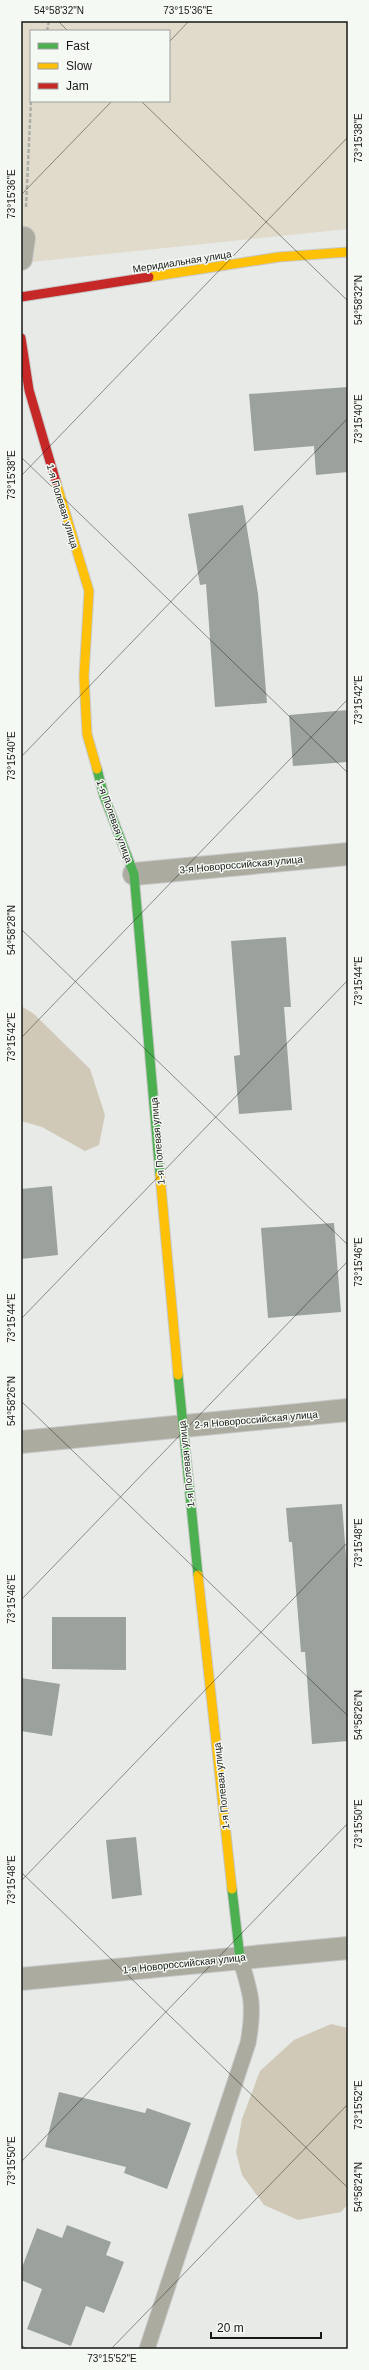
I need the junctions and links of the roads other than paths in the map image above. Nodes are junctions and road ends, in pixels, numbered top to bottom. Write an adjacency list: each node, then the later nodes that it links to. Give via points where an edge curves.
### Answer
1 (24, 238): 3 (street)
2 (348, 252): 4 (street, Меридиальная улица, via 279,257)
3 (21, 259)
4 (21, 297)
5 (21, 338): 7 (street, 1-я Полевая улица, via 29,390 89,590 84,676 88,734 104,796)
6 (348, 854): 7 (street, 3-я Новороссийская улица)
7 (134, 874): 9 (street, 1-я Полевая улица)
8 (348, 1410): 9 (street, 2-я Новороссийская улица)
9 (182, 1426): 10 (street, 2-я Новороссийская улица); 12 (street, 1-я Полевая улица)
10 (21, 1442)
11 (348, 1948): 12 (street, 1-я Новороссийская улица)
12 (240, 1958): 13 (street, 1-я Новороссийская улица); 14 (lane, via 252,2005 253,2018 248,2043)
13 (21, 1979)
14 (147, 2349)

